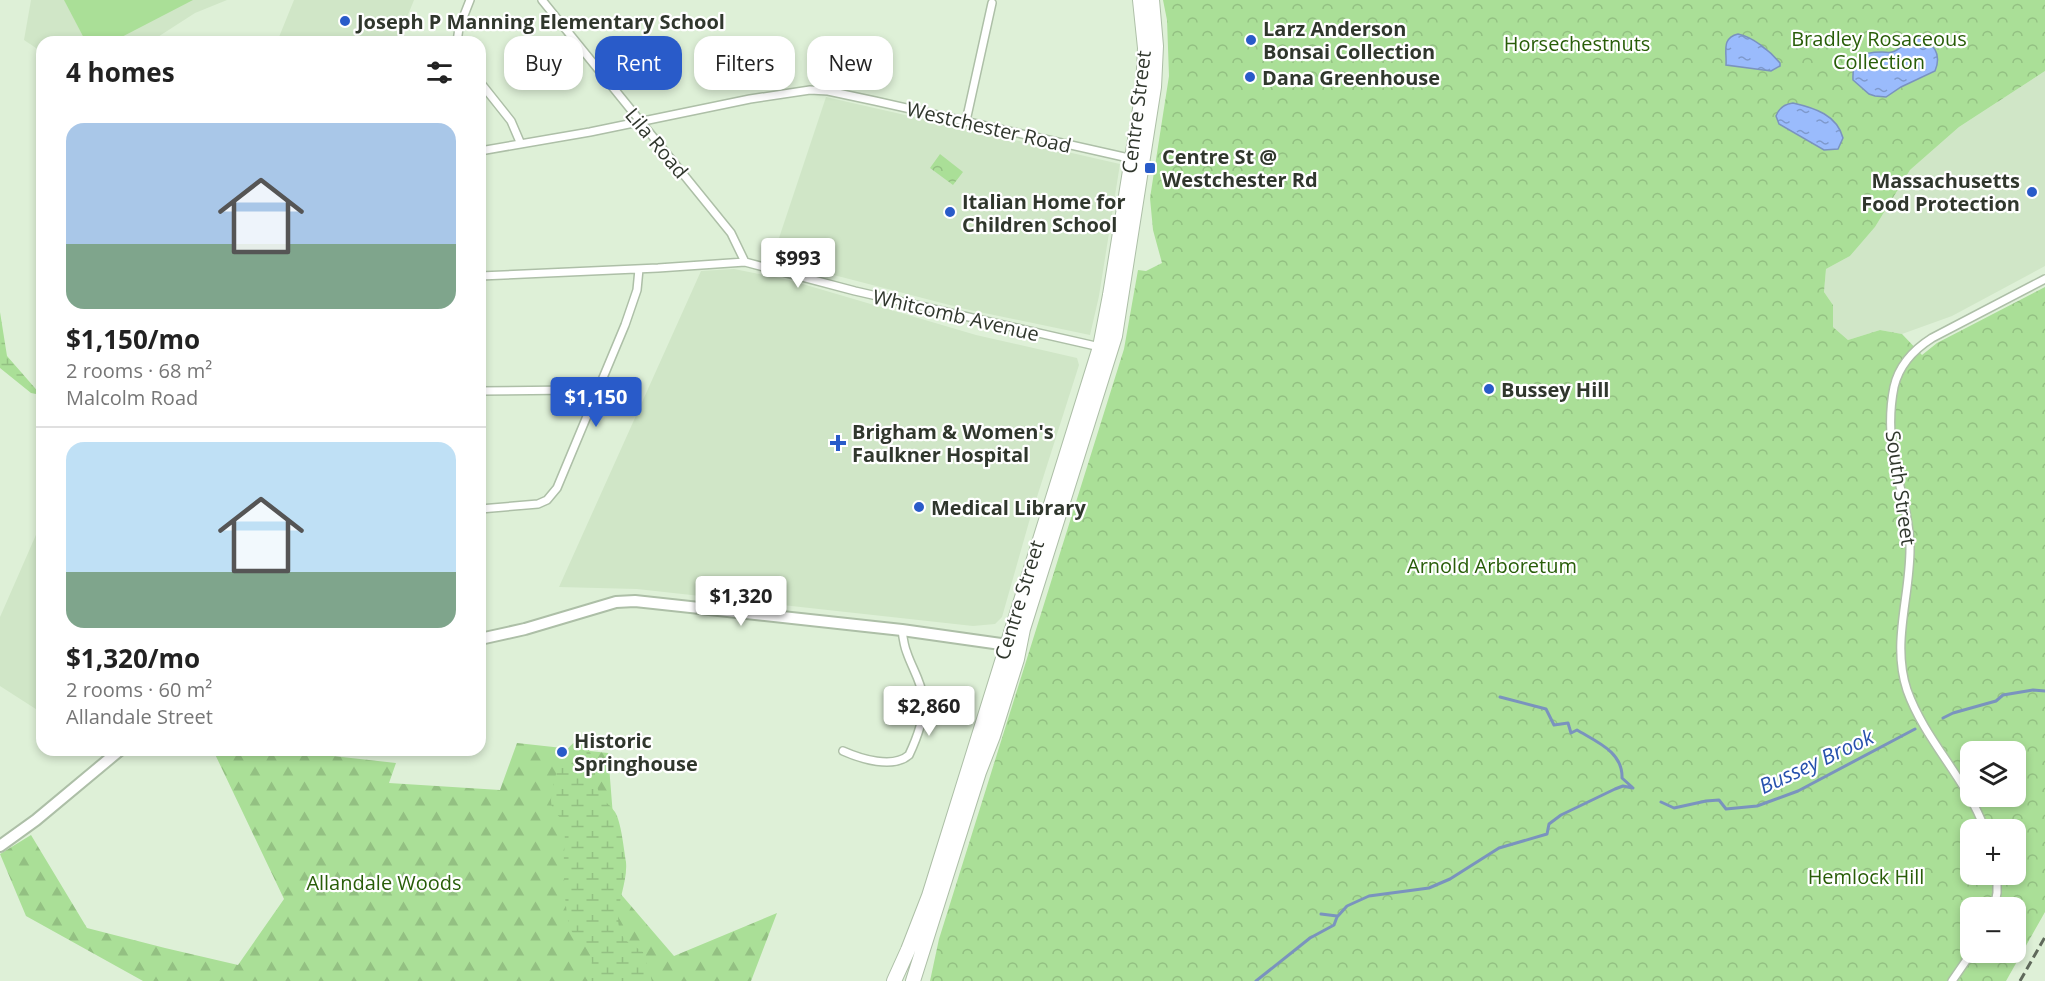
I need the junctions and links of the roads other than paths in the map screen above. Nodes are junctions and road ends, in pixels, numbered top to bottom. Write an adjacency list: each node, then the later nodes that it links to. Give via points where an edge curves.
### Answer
1 (470, 0): 6 (street)
2 (542, 0): 8 (street, Lila Road)
3 (1140, 0): 12 (highway, Centre Street, via 1145,65)
4 (1152, 0): 12 (highway, Centre Street, via 1156,69)
5 (992, 3): 9 (street)
6 (458, 36)
7 (486, 90): 10 (street, via 511,121)
8 (639, 121): 9 (street, Westchester Road, via 810,90); 10 (street, Westchester Road); 13 (street, Lila Road, via 731,233)
9 (966, 122): 12 (street, Westchester Road)
10 (520, 142): 11 (street, Westchester Road)
11 (486, 149)
12 (1138, 160): 17 (highway, Centre Street, via 1110,295)
13 (745, 262): 14 (street, Whitcomb Avenue); 17 (street, Whitcomb Avenue)
14 (639, 269): 15 (street, Whitcomb Avenue); 19 (street, via 637,290)
15 (486, 276)
16 (2045, 279): 26 (street, South Street, via 1919,347 1899,372 1893,397 1893,455 1910,546 1900,635 1902,671 1914,706)
17 (1105, 348): 23 (highway, Centre Street, via 1023,629)
18 (486, 391): 19 (street, via 576,390)
19 (596, 394): 20 (street, via 557,488 547,500 528,506)
20 (486, 509)
21 (902, 630): 22 (street, via 635,600); 23 (street); 24 (street, via 923,697 921,720 909,755 893,763)
22 (486, 638)
23 (1012, 646): 29 (highway, Centre Street, via 926,902); 30 (highway, Centre Street, via 996,727)
24 (843, 751)
25 (113, 756): 27 (street)
26 (1980, 819)
27 (0, 846)
28 (1964, 963): 31 (street)
29 (894, 981)
30 (913, 981)
31 (1952, 981)

